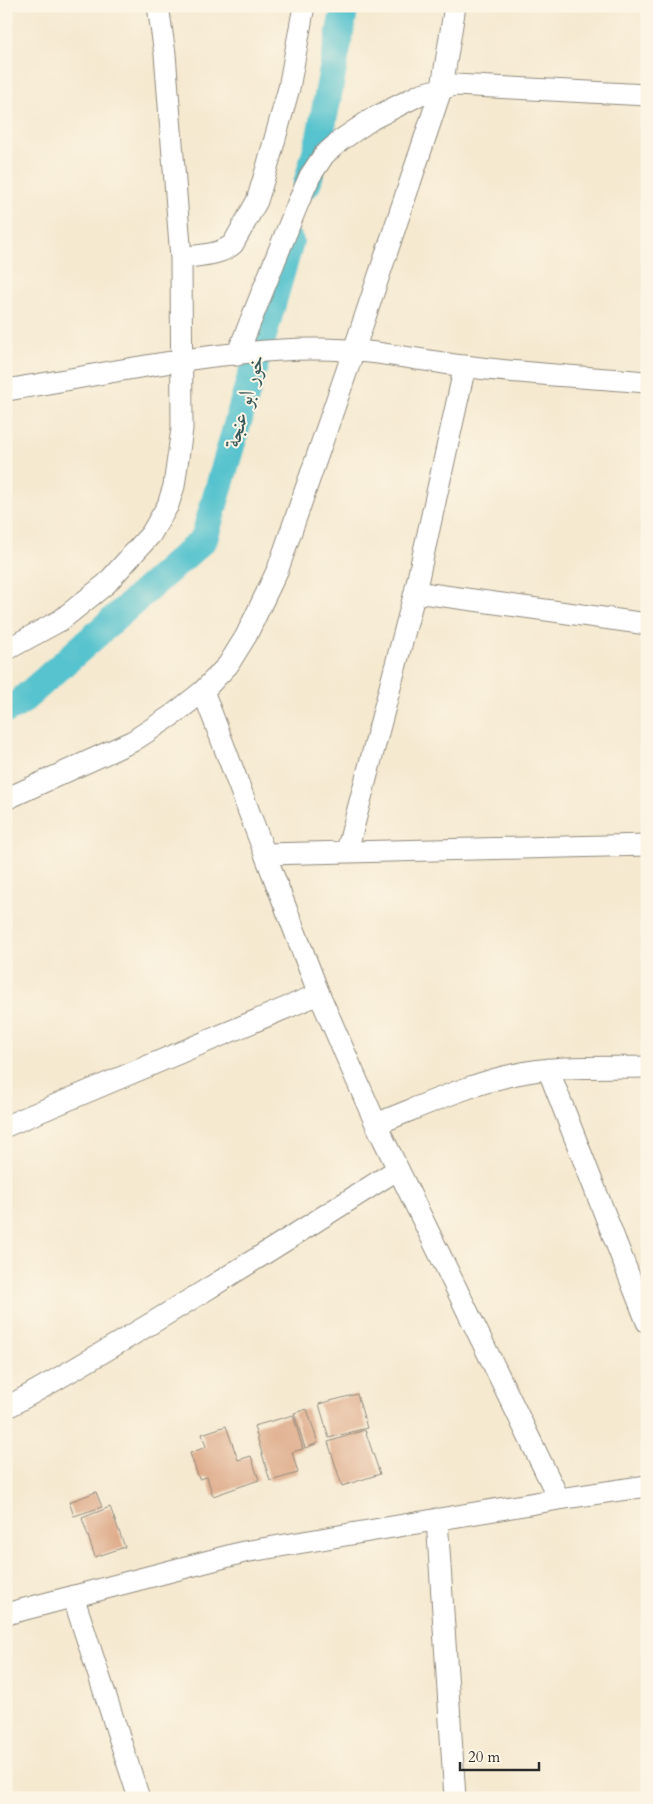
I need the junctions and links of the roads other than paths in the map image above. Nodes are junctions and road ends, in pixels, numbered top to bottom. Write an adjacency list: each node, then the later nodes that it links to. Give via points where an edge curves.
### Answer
1 (158, 6): 6 (street, via 165,54)
2 (304, 6): 6 (street, via 289,88 256,201 233,244 227,249)
3 (455, 6): 4 (street)
4 (442, 87): 5 (street, via 467,85); 7 (street); 8 (street, via 399,103 341,140 324,156 310,176 298,203)
5 (647, 94)
6 (181, 258): 9 (street)
7 (354, 350): 8 (street, via 282,350); 10 (street); 16 (street, via 278,569 246,636 228,665)
8 (237, 355): 9 (street)
9 (182, 361): 12 (street); 15 (street, via 182,429 174,486 161,520 135,553 93,596 61,620)
10 (465, 366): 11 (street); 13 (street)
11 (647, 382)
12 (6, 390)
13 (415, 592): 14 (street); 19 (street)
14 (647, 624)
15 (6, 650)
16 (203, 692): 17 (street, via 133,741); 20 (street)
17 (6, 799)
18 (647, 845): 19 (street)
19 (347, 851): 20 (street)
20 (264, 854): 21 (street)
21 (319, 994): 24 (street); 25 (street)
22 (647, 1067): 23 (street)
23 (548, 1069): 24 (street, via 491,1080); 27 (street)
24 (376, 1124): 26 (street)
25 (6, 1126)
26 (398, 1169): 28 (street, via 106,1352); 30 (street)
27 (647, 1322)
28 (6, 1408)
29 (647, 1486): 30 (street)
30 (559, 1498): 31 (street)
31 (437, 1519): 32 (street, via 244,1552); 35 (street)
32 (73, 1596): 33 (street); 34 (street)
33 (6, 1614)
34 (139, 1798)
35 (455, 1798)

